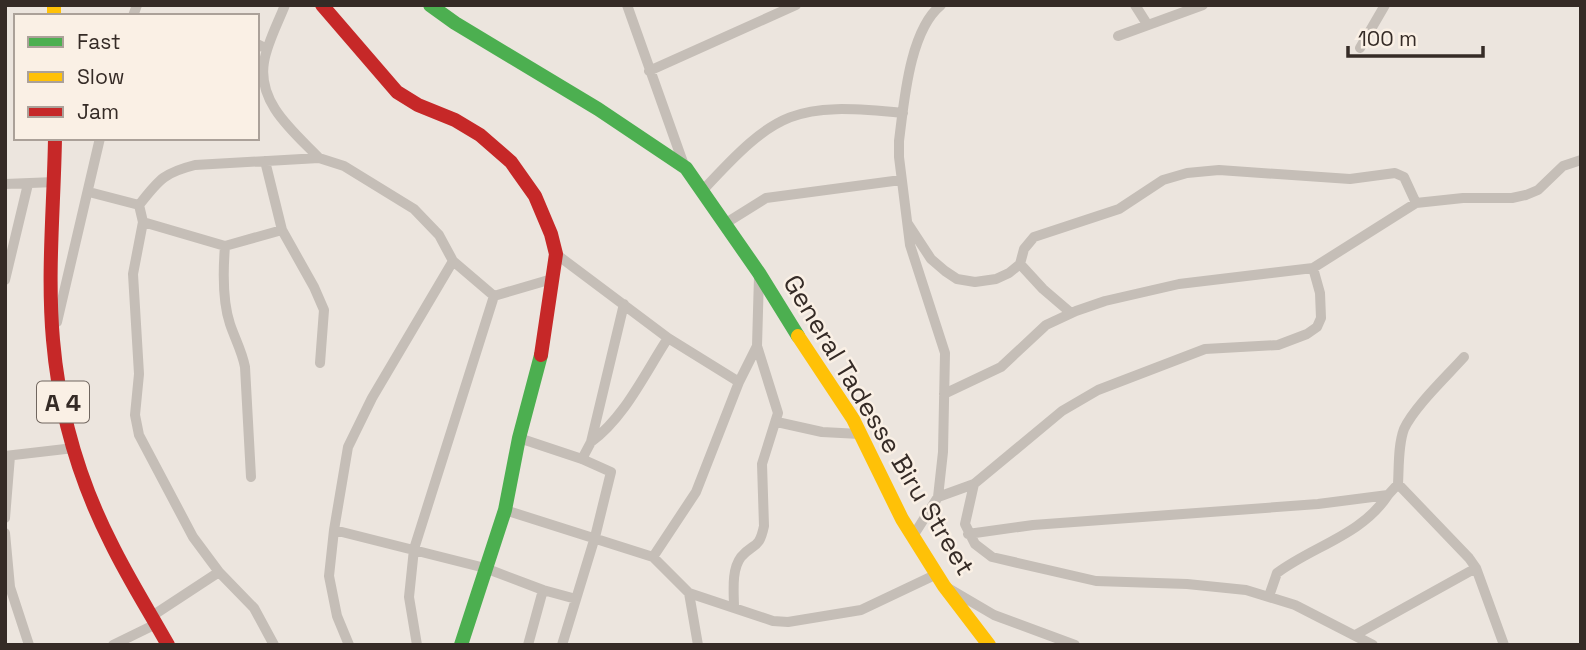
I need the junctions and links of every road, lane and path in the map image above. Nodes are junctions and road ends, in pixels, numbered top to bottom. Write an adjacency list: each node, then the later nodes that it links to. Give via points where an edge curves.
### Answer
1 (285, 5): 12 (street)
2 (322, 5): 35 (main road, via 404,97 477,132 501,149 539,203)
3 (430, 5): 21 (main road, General Tadesse Biru Street)
4 (627, 5): 14 (street)
5 (796, 5): 14 (street)
6 (941, 5): 15 (street, via 917,45)
7 (1135, 5): 10 (street)
8 (1203, 5): 10 (street)
9 (1385, 5): 13 (street)
10 (1147, 24): 11 (street)
11 (1118, 36)
12 (262, 46): 18 (street, via 270,100)
13 (1360, 48)
14 (649, 71): 21 (street)
15 (903, 113): 22 (street); 26 (street, via 841,108 794,114 752,139)
16 (55, 140): 23 (main road, A 4)
17 (100, 140): 27 (street)
18 (319, 158): 20 (street); 36 (street, via 352,171 414,209 439,235)
19 (1581, 160): 28 (street, via 1563,166 1526,195)
20 (265, 161): 29 (street, via 195,165 165,174); 33 (street)
21 (686, 168): 26 (main road, General Tadesse Biru Street)
22 (901, 180): 31 (street, via 774,196); 32 (street)
23 (55, 183): 25 (street); 47 (main road, A 4, via 50,276)
24 (5, 184): 25 (street)
25 (28, 184): 38 (street)
26 (703, 190): 31 (main road, General Tadesse Biru Street)
27 (89, 192): 29 (street); 47 (street)
28 (1416, 204): 37 (street, via 1404,177 1395,173 1350,178 1219,170 1187,173 1163,180 1119,209 1034,237); 39 (street)
29 (139, 205): 30 (street)
30 (143, 222): 34 (street); 76 (street, via 133,274 139,435 193,537)
31 (726, 223): 40 (main road, General Tadesse Biru Street)
32 (908, 224): 37 (street, via 931,259 957,279 996,279); 52 (street, via 928,305 943,342)
33 (282, 230): 34 (street); 50 (street, via 324,310)
34 (225, 246): 60 (street, via 229,322 245,367)
35 (556, 254): 41 (main road); 44 (street)
36 (453, 261): 43 (street); 67 (street, via 352,436)
37 (1020, 264): 45 (street)
38 (7, 266): 42 (street)
39 (1312, 268): 45 (street, via 1156,288); 61 (street, via 1321,318 1307,334 1278,345 1205,349 1098,390 1062,411)
40 (760, 273): 48 (street); 54 (main road, General Tadesse Biru Street)
41 (552, 279): 43 (street); 55 (main road, via 545,345)
42 (5, 280)
43 (494, 296): 72 (street)
44 (624, 304): 46 (street); 56 (street)
45 (1071, 313): 52 (street, via 1046,325 1001,367)
46 (668, 338): 51 (street); 56 (street, via 618,416)
47 (53, 340): 57 (main road, A 4)
48 (757, 346): 51 (street); 53 (street, via 777,405)
49 (1464, 357): 62 (street, via 1404,429)
50 (320, 363)
51 (739, 382): 73 (street, via 696,492)
52 (944, 394): 64 (street)
53 (777, 422): 54 (street); 82 (street, via 762,464 762,536 740,558)
54 (860, 434): 70 (main road, General Tadesse Biru Street)
55 (519, 438): 59 (street); 65 (main road)
56 (591, 442): 59 (street)
57 (74, 448): 58 (street); 83 (main road, A 4, via 93,506)
58 (7, 456): 66 (street)
59 (582, 459): 71 (street, via 611,472)
60 (251, 477)
61 (974, 484): 64 (street); 69 (street, via 965,524)
62 (1398, 484): 63 (street); 75 (street)
63 (1388, 495): 69 (street); 80 (street, via 1339,539 1278,573)
64 (938, 497): 70 (street)
65 (505, 510): 71 (street); 74 (main road)
66 (5, 519)
67 (334, 530): 72 (street); 89 (street, via 329,576)
68 (5, 533): 85 (street, via 10,587)
69 (968, 534): 80 (street, via 992,558 1079,578 1218,587)
70 (913, 536): 77 (main road, General Tadesse Biru Street)
71 (595, 537): 73 (street); 81 (street)
72 (415, 549): 74 (street); 90 (street, via 409,597)
73 (653, 557): 79 (street)
74 (485, 568): 78 (street); 91 (main road)
75 (1476, 568): 84 (street); 98 (street)
76 (219, 572): 83 (street); 88 (street, via 254,608)
77 (941, 580): 82 (street, via 861,610 788,622); 95 (main road, General Tadesse Biru Street); 96 (street, via 994,615)
78 (543, 590): 81 (street); 92 (street)
79 (689, 593): 82 (street); 94 (street)
80 (1269, 596): 84 (street)
81 (576, 599): 93 (street)
82 (734, 608)
83 (154, 620): 86 (street); 87 (main road, A 4)
84 (1357, 634): 97 (street)
85 (30, 645)
86 (113, 645)
87 (167, 645)
88 (274, 645)
89 (349, 645)
90 (417, 645)
91 (461, 645)
92 (528, 645)
93 (562, 645)
94 (698, 645)
95 (989, 645)
96 (1075, 645)
97 (1374, 645)
98 (1504, 645)

